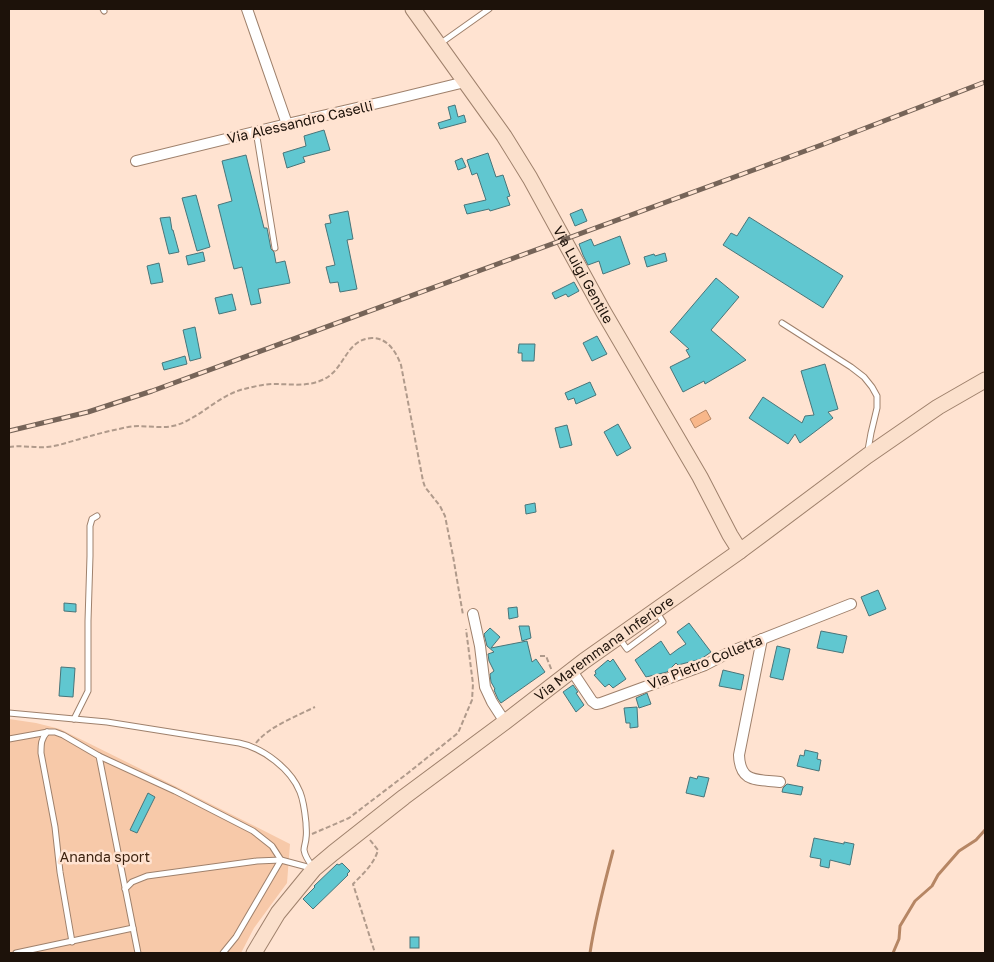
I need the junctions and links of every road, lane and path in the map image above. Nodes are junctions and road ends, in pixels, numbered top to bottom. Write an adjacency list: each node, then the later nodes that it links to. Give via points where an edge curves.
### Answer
1 (247, 9): 6 (street)
2 (414, 9): 4 (main road, Via Luigi Gentile)
3 (490, 9): 4 (lane)
4 (439, 44): 5 (main road, Via Luigi Gentile)
5 (464, 82): 6 (street, Via Alessandro Caselli); 15 (main road, Via Luigi Gentile, via 530,178)
6 (287, 124): 7 (street, Via Alessandro Caselli)
7 (256, 132): 8 (street, Via Alessandro Caselli); 9 (lane)
8 (136, 161)
9 (275, 248)
10 (782, 323): 13 (lane, via 850,366 872,387 877,396 877,408)
11 (985, 380): 13 (main road, Via Maremmana Inferiore, via 943,404)
12 (9, 447): 17 (path, via 46,447 130,427 178,424 240,390 323,380 334,373 356,343 365,339 381,340 393,349 401,365 423,481 445,516)
13 (867, 456): 15 (main road, Via Maremmana Inferiore)
14 (97, 516): 25 (lane, via 90,526 88,691)
15 (740, 550): 21 (main road, Via Maremmana Inferiore)
16 (851, 604): 19 (street, Via Pietro Colletta)
17 (468, 616): 26 (street, via 480,646 485,687)
18 (465, 627): 33 (path, via 473,684 472,700 458,733 349,818)
19 (762, 639): 21 (street, Via Pietro Colletta, via 705,665 602,703 592,701); 31 (street, via 739,765 745,775 753,779)
20 (540, 656): 22 (path, via 546,656)
21 (572, 671): 22 (main road, Via Maremmana Inferiore)
22 (556, 683): 26 (main road, Via Maremmana Inferiore)
23 (315, 707): 29 (path, via 284,722)
24 (9, 713): 25 (lane)
25 (74, 719): 29 (lane)
26 (506, 722): 32 (main road, Via Maremmana Inferiore)
27 (48, 732): 28 (lane); 30 (lane, via 63,735); 38 (lane, via 41,743 42,753)
28 (9, 739)
29 (253, 746): 33 (lane, via 271,757 296,785 303,801)
30 (100, 756): 34 (lane, via 253,831 272,846); 36 (lane)
31 (780, 782)
32 (362, 830): 35 (main road, Via Maremmana Inferiore); 43 (path, via 378,850 353,884)
33 (307, 836): 35 (lane, via 304,849)
34 (281, 860): 35 (lane); 36 (lane, via 147,876); 41 (lane, via 240,931)
35 (314, 869): 42 (main road, Via Maremmana Inferiore, via 278,913)
36 (125, 889): 37 (lane)
37 (133, 928): 38 (lane); 40 (lane)
38 (72, 942): 39 (lane)
39 (16, 953)
40 (138, 953)
41 (223, 953)
42 (254, 953)
43 (375, 953)

